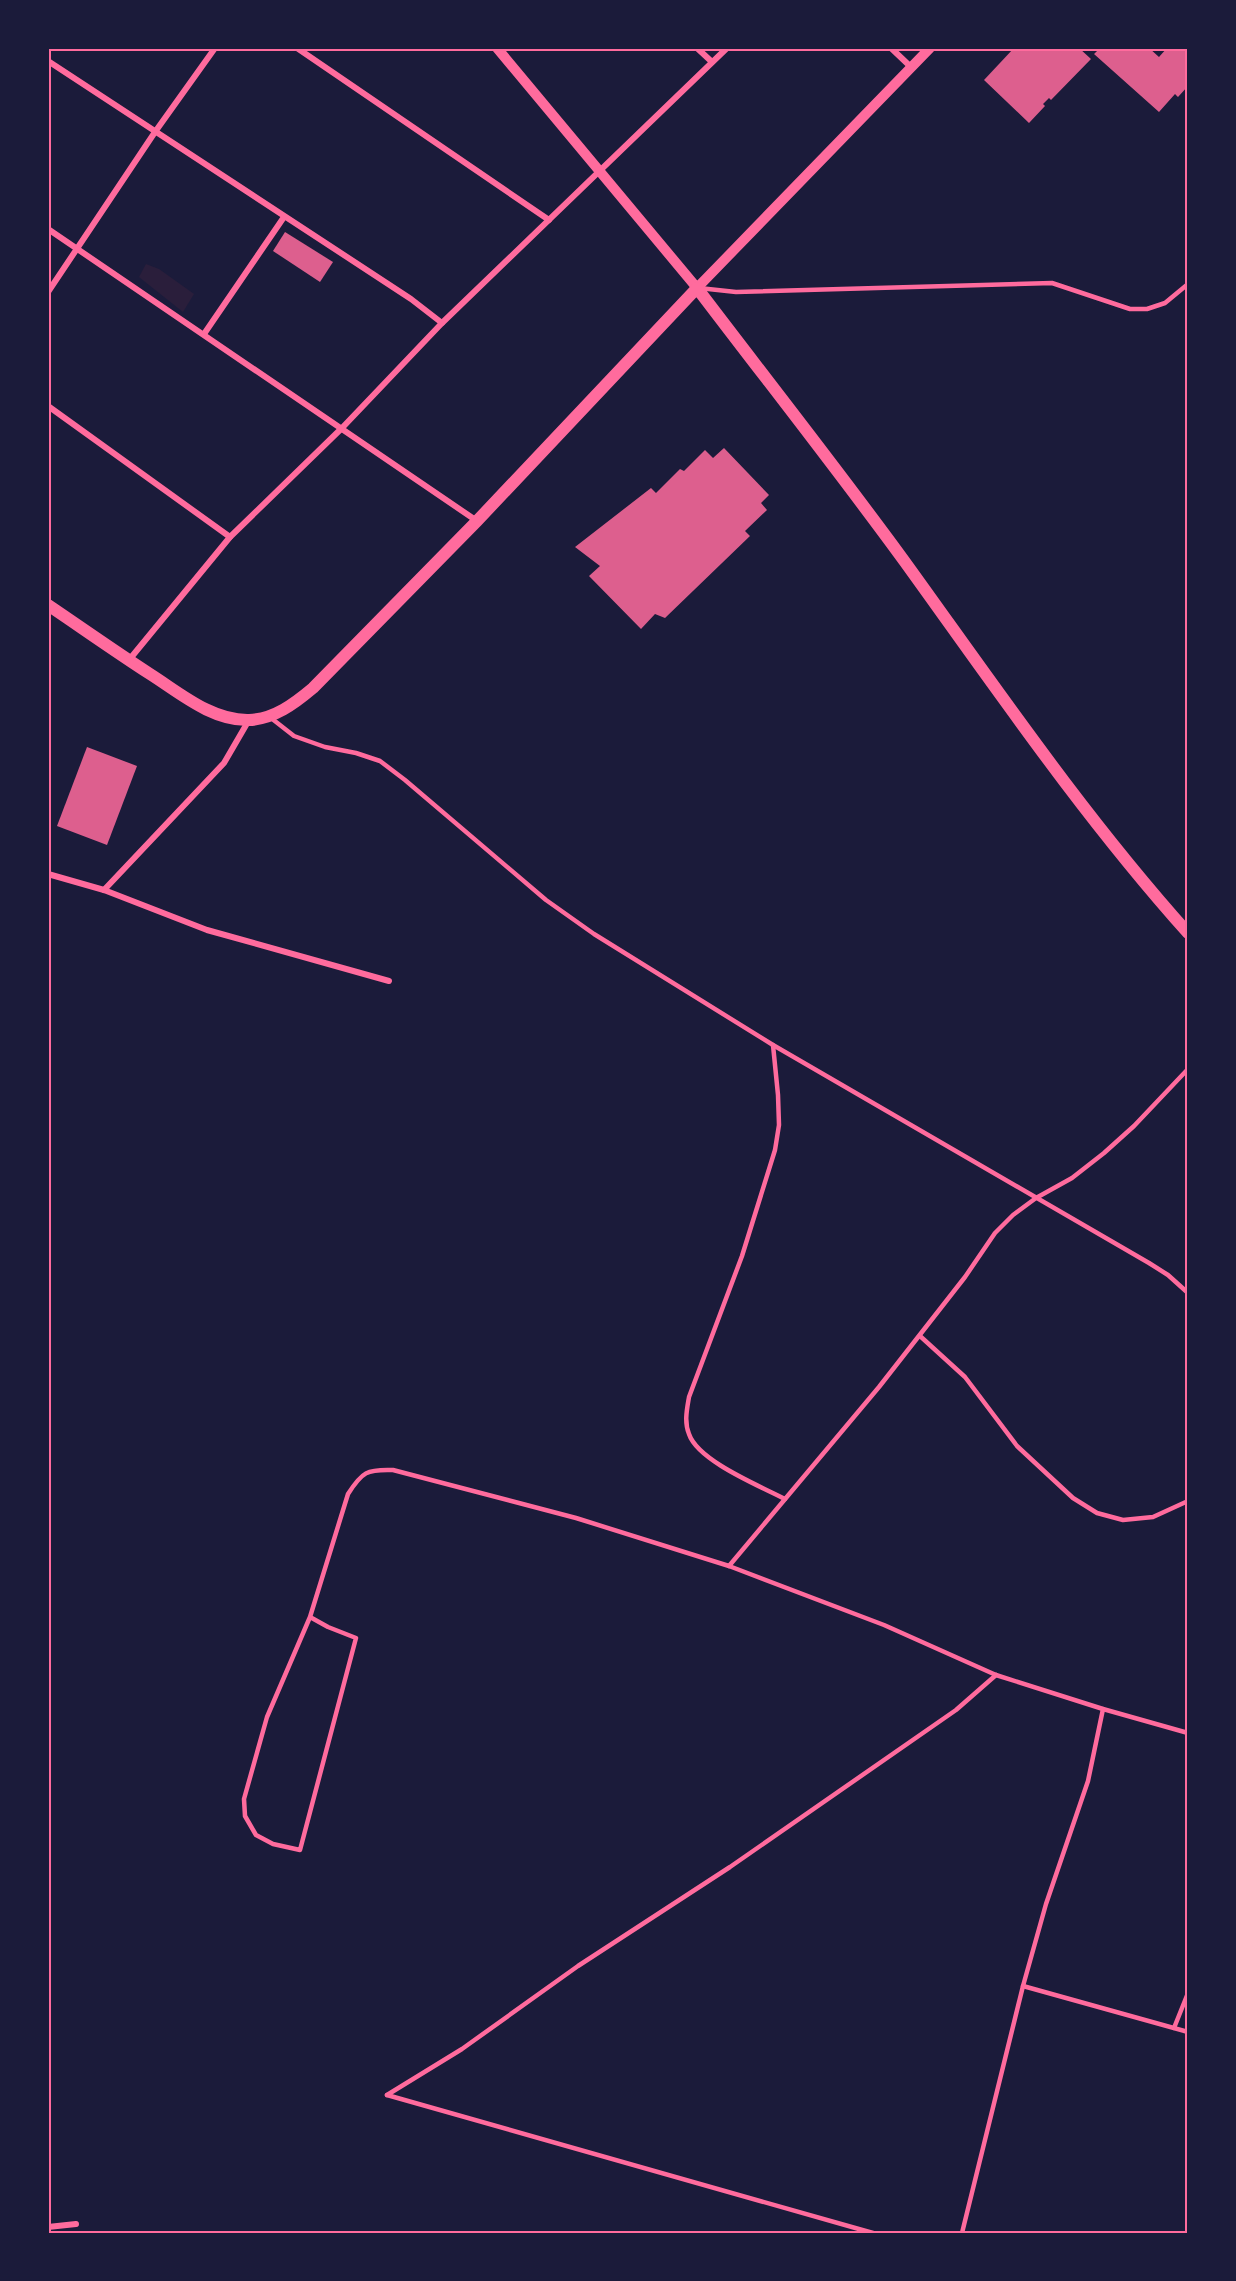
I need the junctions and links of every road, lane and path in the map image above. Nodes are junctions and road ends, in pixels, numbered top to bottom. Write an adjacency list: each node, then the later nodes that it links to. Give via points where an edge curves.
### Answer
1 (215, 48): 11 (street)
2 (297, 48): 14 (street)
3 (496, 48): 12 (street)
4 (698, 48): 9 (street)
5 (727, 48): 9 (street)
6 (891, 48): 10 (street)
7 (930, 48): 10 (street)
8 (48, 62): 11 (street)
9 (712, 62): 12 (street)
10 (912, 68): 18 (street)
11 (155, 132): 13 (street); 16 (street)
12 (601, 171): 14 (street); 18 (street)
13 (284, 217): 20 (street); 21 (street)
14 (549, 220): 20 (street)
15 (48, 229): 16 (street)
16 (77, 248): 19 (street); 21 (street)
17 (1188, 284): 18 (lane, via 1165,303 1147,309 1130,309 1052,283 736,292)
18 (697, 288): 24 (main road); 32 (main road, via 1061,778)
19 (48, 292)
20 (442, 323): 23 (street)
21 (204, 334): 23 (street)
22 (48, 406): 25 (street)
23 (342, 428): 24 (street); 25 (street)
24 (477, 521): 28 (main road, via 314,688)
25 (230, 537): 27 (street)
26 (48, 605): 27 (main road)
27 (129, 660): 29 (main road, via 199,706 232,719)
28 (269, 716): 29 (main road); 34 (lane, via 294,736 380,762 546,900)
29 (250, 720): 31 (street, via 224,763)
30 (48, 874): 31 (street)
31 (104, 890): 33 (street, via 207,930)
32 (1188, 933)
33 (390, 981)
34 (773, 1045): 36 (lane); 39 (lane, via 778,1095 775,1150 742,1256 689,1397 686,1416 689,1436 701,1451)
35 (1188, 1069): 36 (lane, via 1104,1153 1072,1178)
36 (1036, 1198): 37 (lane, via 1168,1275); 38 (lane, via 995,1233)
37 (1188, 1293)
38 (920, 1335): 39 (lane); 40 (lane, via 966,1377 1017,1446 1072,1498 1097,1514 1123,1520 1153,1517)
39 (785, 1499): 41 (lane)
40 (1188, 1502)
41 (729, 1566): 42 (lane, via 576,1518 393,1470 373,1469 358,1479 348,1494); 43 (lane, via 884,1625)
42 (310, 1617): 42 (lane, via 267,1717 244,1799 244,1816 256,1835 273,1844 300,1850 356,1638)
43 (996, 1675): 44 (lane); 52 (lane, via 956,1710 730,1866 588,1959 462,2049 387,2095)
44 (1103, 1709): 45 (lane); 46 (lane, via 1088,1781)
45 (1188, 1733)
46 (1023, 1986): 48 (lane); 53 (lane)
47 (1188, 1993): 48 (lane)
48 (1174, 2028): 49 (lane)
49 (1188, 2032)
50 (76, 2224): 51 (street)
51 (48, 2227)
52 (873, 2233)
53 (962, 2233)

